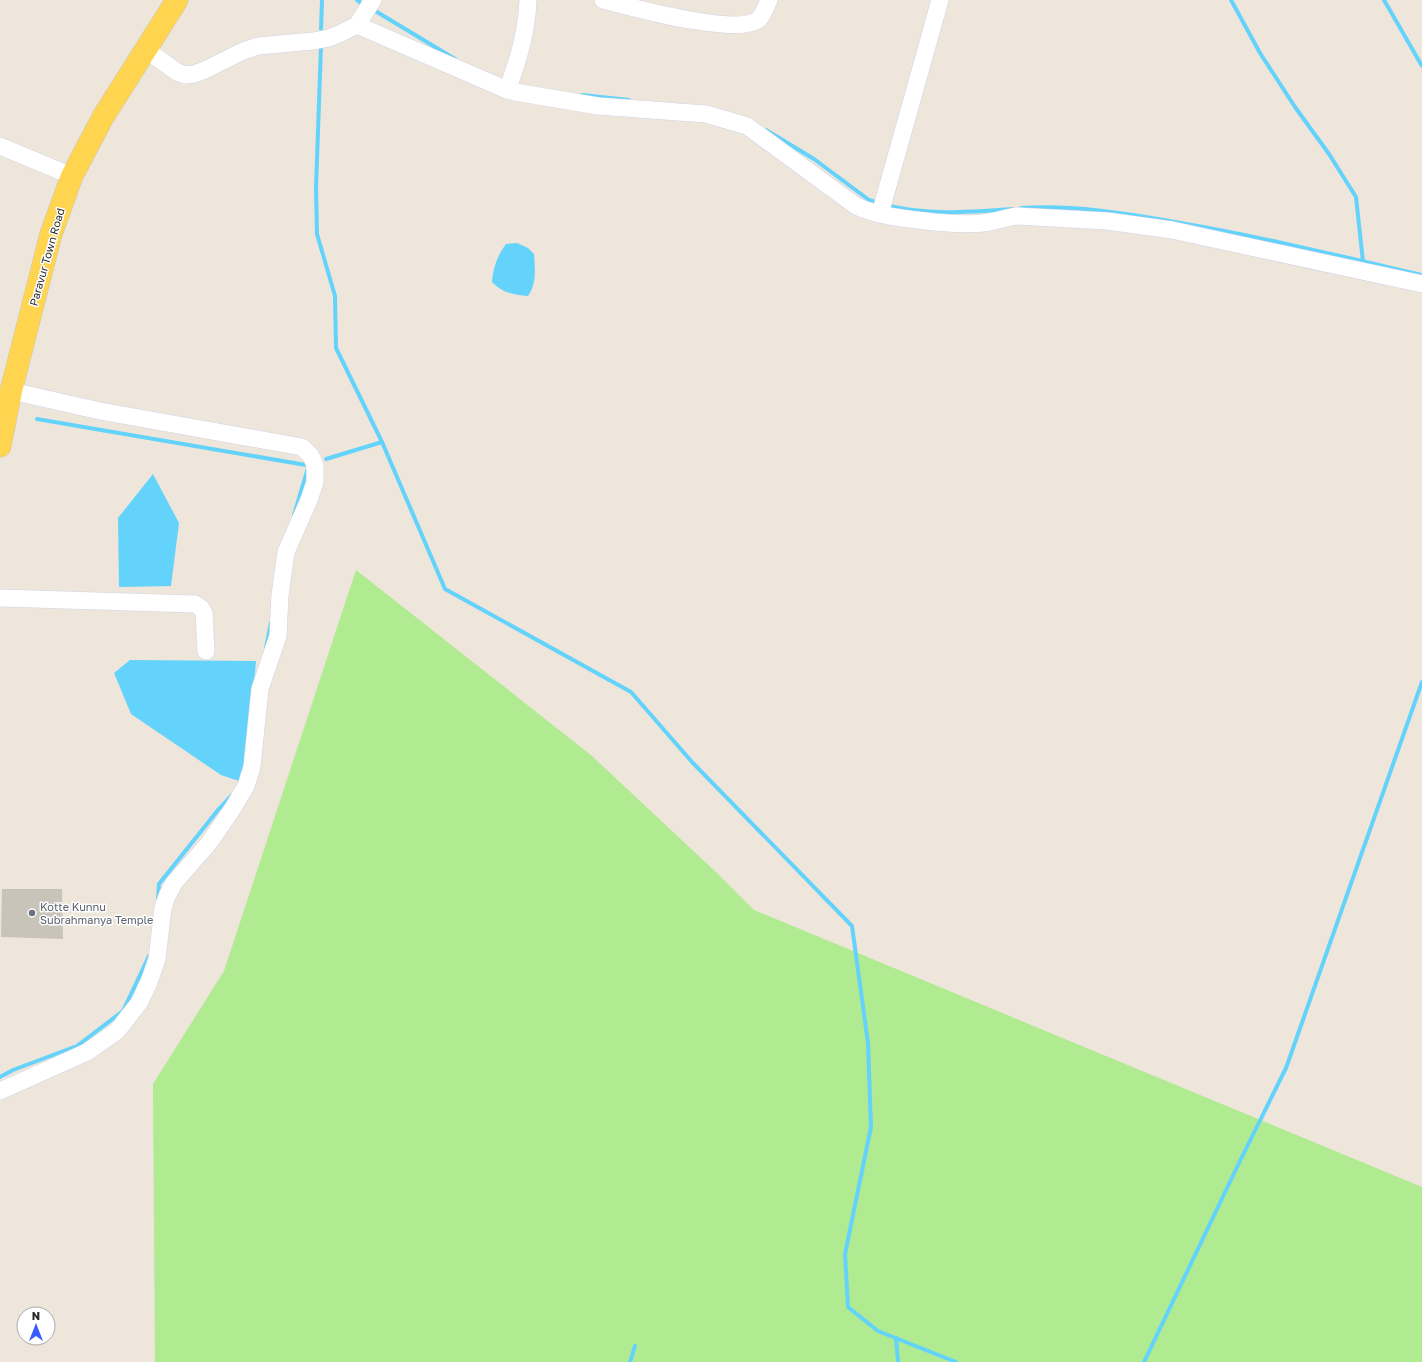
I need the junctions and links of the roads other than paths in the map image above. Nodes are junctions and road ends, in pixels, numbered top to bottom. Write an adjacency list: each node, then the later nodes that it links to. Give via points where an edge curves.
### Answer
1 (177, 0): 7 (main road, Paravur Town Road)
2 (528, 0): 8 (street, via 523,40)
3 (604, 0): 4 (street, via 687,20 731,25 748,24 758,19)
4 (769, 0)
5 (940, 0): 11 (street)
6 (365, 13): 7 (street, via 329,38 258,46 194,74 185,75 177,72); 8 (street)
7 (145, 49): 10 (main road, Paravur Town Road, via 103,117)
8 (508, 87): 11 (street, via 598,106 706,114 732,120 747,126 766,139 856,206 869,212)
9 (0, 146): 10 (street)
10 (72, 176): 13 (main road, Paravur Town Road, via 51,234)
11 (880, 212): 12 (street, via 910,220 965,225 1016,216 1107,221 1172,230)
12 (1422, 284)
13 (11, 391): 14 (main road, Paravur Town Road); 17 (street, via 100,411 302,447 311,456 316,472 309,500 286,552 278,636 260,689 252,767 246,786 208,843 166,896 157,959 139,1003 117,1031 87,1052)
14 (0, 446)
15 (0, 598): 16 (street, via 196,604 204,613)
16 (206, 651)
17 (0, 1091)

